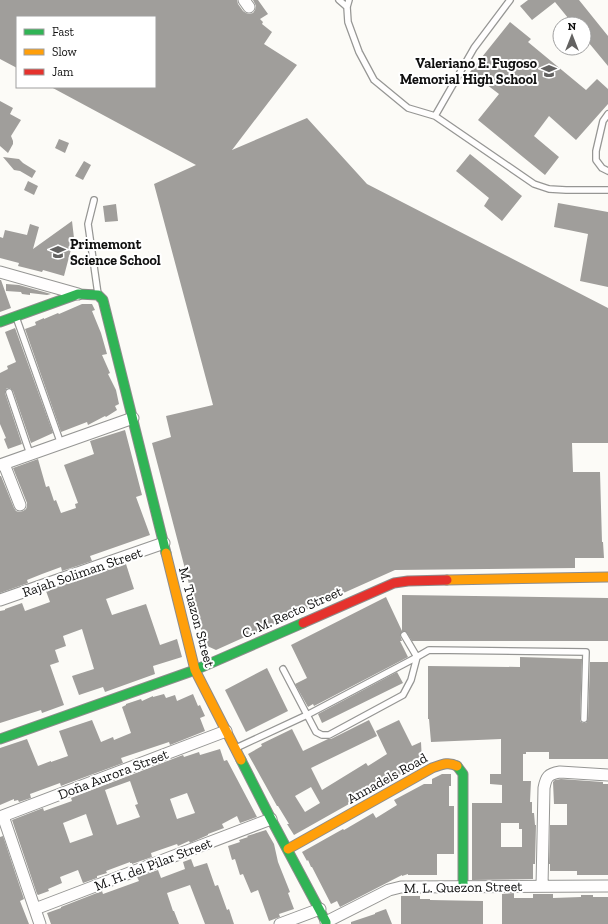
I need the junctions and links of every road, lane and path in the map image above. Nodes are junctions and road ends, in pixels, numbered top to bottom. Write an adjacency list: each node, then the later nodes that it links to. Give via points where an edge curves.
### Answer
1 (339, 0): 4 (lane)
2 (349, 0): 4 (lane)
3 (510, 0): 6 (lane, via 474,48)
4 (347, 7): 6 (lane, via 352,34 374,80 408,108)
5 (608, 114): 7 (lane, via 603,121 596,151 596,160)
6 (435, 116): 8 (lane, via 534,184 549,189)
7 (608, 171)
8 (608, 190)
9 (94, 200): 12 (lane, via 88,224)
10 (0, 272): 11 (street)
11 (78, 294): 12 (street); 13 (street)
12 (98, 295): 16 (street, M. Tuazon Street, via 103,300)
13 (16, 316): 14 (street); 17 (lane)
14 (0, 322)
15 (9, 392): 18 (lane)
16 (133, 418): 17 (street); 21 (street, M. Tuazon Street)
17 (61, 444): 18 (street)
18 (30, 454): 19 (street)
19 (2, 464): 20 (street)
20 (20, 505)
21 (164, 543): 23 (street, Rajah Soliman Street); 27 (street, M. Tuazon Street)
22 (608, 577): 27 (street, C. M. Recto Street, via 394,583)
23 (0, 600)
24 (404, 635): 25 (lane)
25 (417, 657): 28 (lane); 28 (lane, via 411,680 403,695 343,728 329,735 322,735 316,732); 29 (lane, via 429,650 586,652)
26 (283, 669): 28 (lane)
27 (195, 670): 30 (street, M. Tuazon Street); 31 (street, C. M. Recto Street)
28 (307, 715): 32 (lane)
29 (584, 719)
30 (226, 731): 32 (street, M. Tuazon Street); 34 (street, Doña Aurora Street)
31 (0, 739)
32 (236, 748): 35 (street, M. Tuazon Street)
33 (608, 775): 37 (street, via 560,772 548,776 545,781)
34 (1, 816): 40 (street)
35 (271, 819): 36 (street, M. Tuazon Street); 40 (street, M. H. del Pilar Street)
36 (288, 849): 39 (street, Annadels Road, via 432,768 441,764 455,765 464,774); 41 (street, M. Tuazon Street)
37 (542, 886): 38 (street, M. L. Quezon Street); 39 (street, M. L. Quezon Street)
38 (608, 886)
39 (463, 887): 42 (street, M. L. Quezon Street, via 395,888)
40 (34, 909): 43 (street)
41 (320, 909): 42 (street, M. Tuazon Street); 44 (street)
42 (326, 923)
43 (40, 924)
44 (280, 924)

